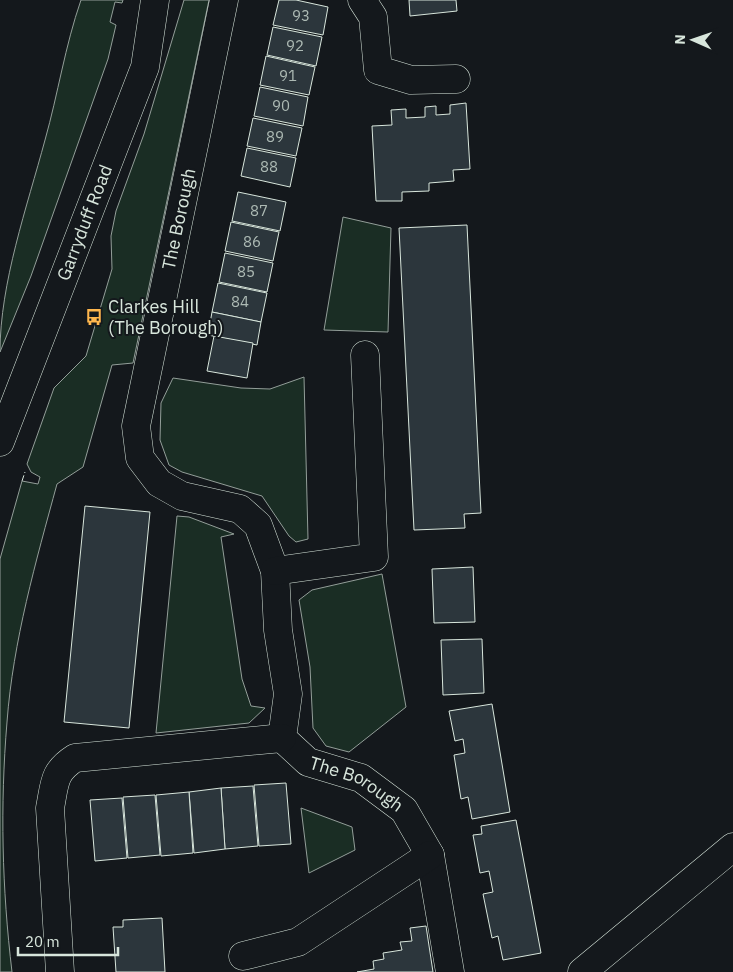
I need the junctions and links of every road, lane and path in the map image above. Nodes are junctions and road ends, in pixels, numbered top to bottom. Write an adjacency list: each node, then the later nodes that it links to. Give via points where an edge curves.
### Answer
1 (154, 0): 6 (street, Garryduff Road, via 145,67)
2 (224, 0): 7 (street, The Borough, via 136,426 140,458 159,483 182,496 240,509 258,525)
3 (362, 0): 4 (street, via 373,17 378,70 411,80)
4 (456, 79)
5 (365, 354): 7 (street, via 374,557)
6 (0, 442)
7 (275, 571): 8 (street, The Borough, via 278,630 288,694)
8 (282, 738): 10 (street, The Borough, via 308,762 360,778 404,810); 12 (street, via 75,758 61,767 50,808)
9 (733, 847): 14 (street)
10 (430, 855): 11 (street, via 298,942); 13 (street, The Borough)
11 (243, 956)
12 (60, 972)
13 (450, 972)
14 (582, 972)

